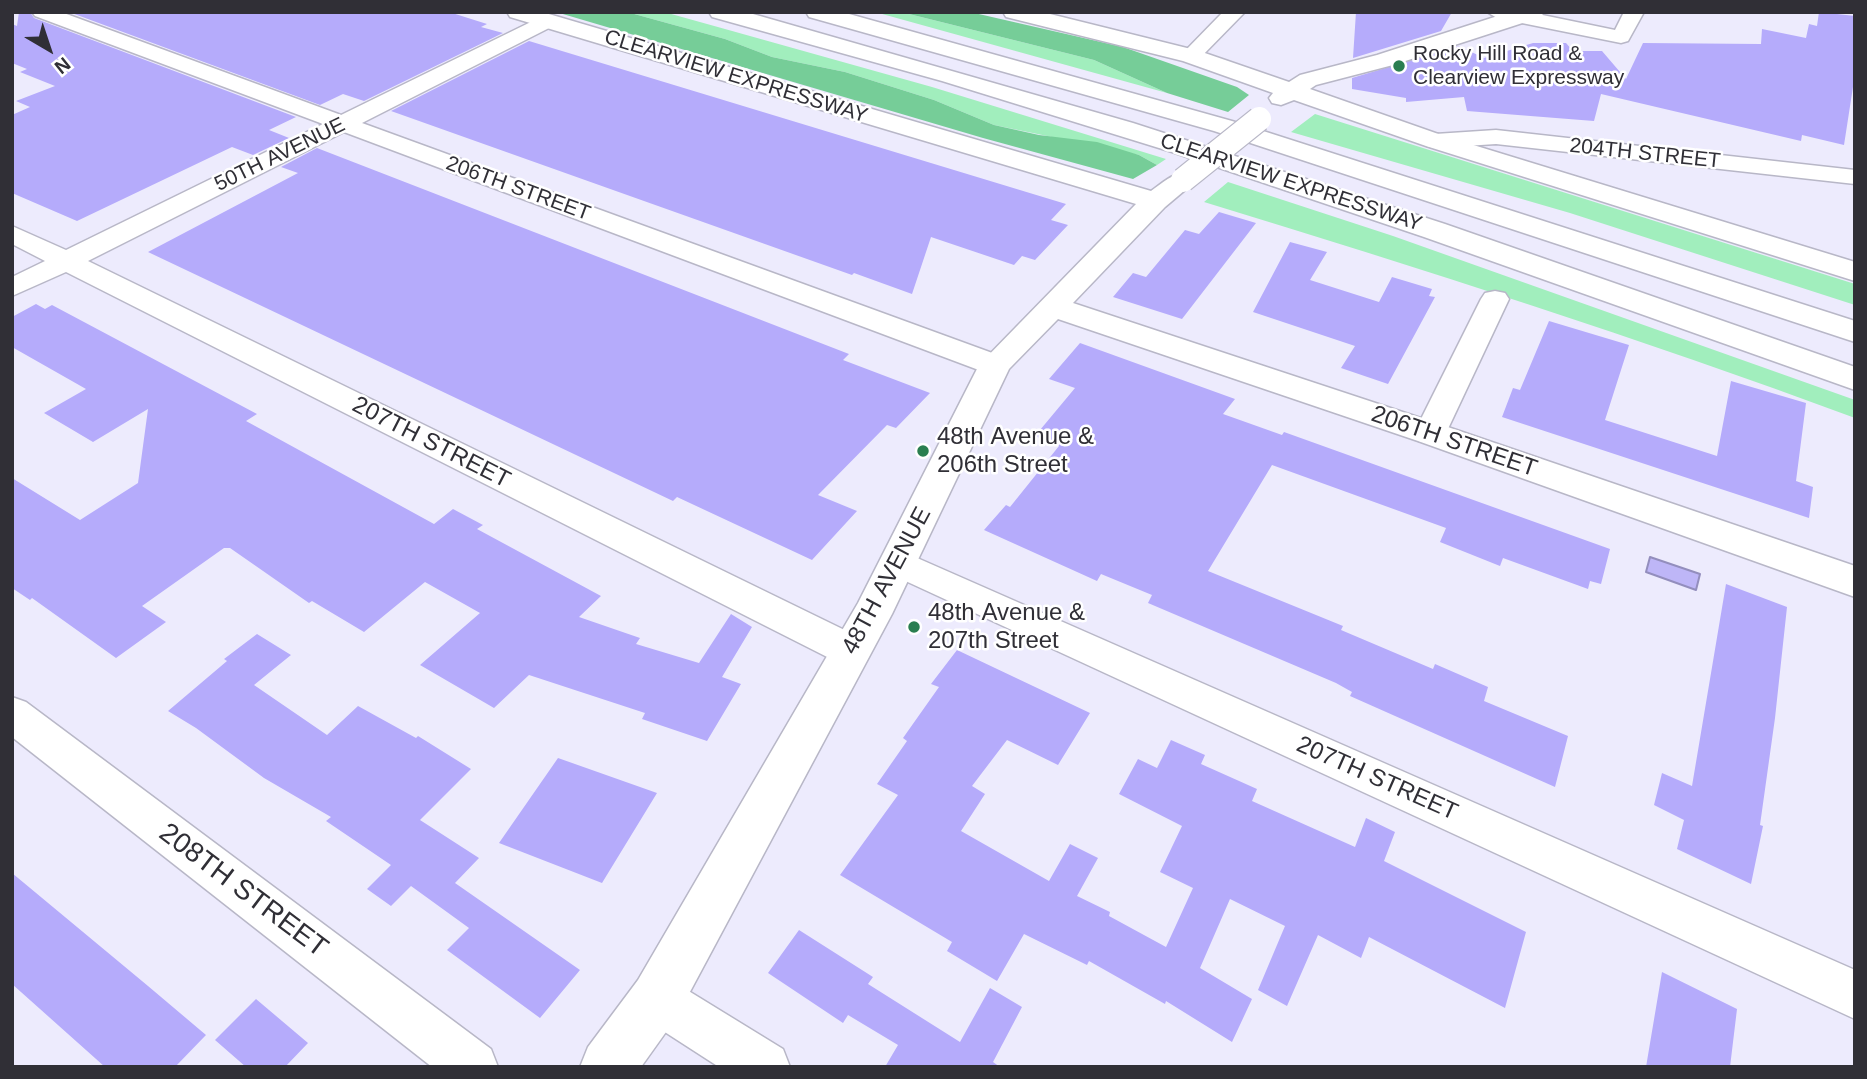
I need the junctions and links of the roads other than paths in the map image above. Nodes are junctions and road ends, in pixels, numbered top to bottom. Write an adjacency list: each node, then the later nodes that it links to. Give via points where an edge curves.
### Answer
1 (42, 12): 12 (street, 206TH STREET)
2 (518, 12): 9 (main road, CLEARVIEW EXPRESSWAY)
3 (720, 12): 26 (main road, CLEARVIEW EXPRESSWAY, via 1180,146)
4 (817, 12): 24 (main road, CLEARVIEW EXPRESSWAY, via 1223,126)
5 (1014, 12): 10 (main road)
6 (1235, 12): 10 (street)
7 (1634, 12): 8 (street, via 1621,37)
8 (1516, 14): 11 (main road, 48TH AVENUE, via 1384,60 1308,80)
9 (548, 21): 12 (street, 50TH AVENUE); 17 (main road, CLEARVIEW EXPRESSWAY)
10 (1191, 56): 11 (main road)
11 (1290, 90): 13 (main road); 17 (main road, 48TH AVENUE, bridge)
12 (342, 124): 19 (street, 50TH AVENUE); 25 (street, 206TH STREET)
13 (1435, 141): 14 (street, 204TH STREET, via 1489,137); 16 (main road)
14 (1604, 149): 15 (street, 204TH STREET); 16 (street, via 1586,164)
15 (1855, 177)
16 (1576, 185): 20 (main road)
17 (1169, 190): 23 (main road, 48TH AVENUE)
18 (12, 234): 19 (street, 207TH STREET)
19 (66, 261): 21 (street, 50TH AVENUE); 30 (street, 207TH STREET)
20 (1855, 272)
21 (12, 288)
22 (1495, 299): 27 (street)
23 (1051, 306): 25 (main road, 48TH AVENUE); 27 (main road, 206TH STREET)
24 (1855, 331)
25 (995, 365): 28 (main road, 48TH AVENUE)
26 (1855, 379)
27 (1430, 433): 29 (main road, 206TH STREET)
28 (900, 563): 30 (main road, 48TH AVENUE); 32 (street, 207TH STREET)
29 (1855, 582)
30 (851, 651): 33 (main road, 48TH AVENUE)
31 (12, 714): 34 (street, 208TH STREET)
32 (1855, 995)
33 (657, 999): 35 (main road, 48TH AVENUE); 36 (street)
34 (473, 1067)
35 (608, 1067)
36 (765, 1067)

